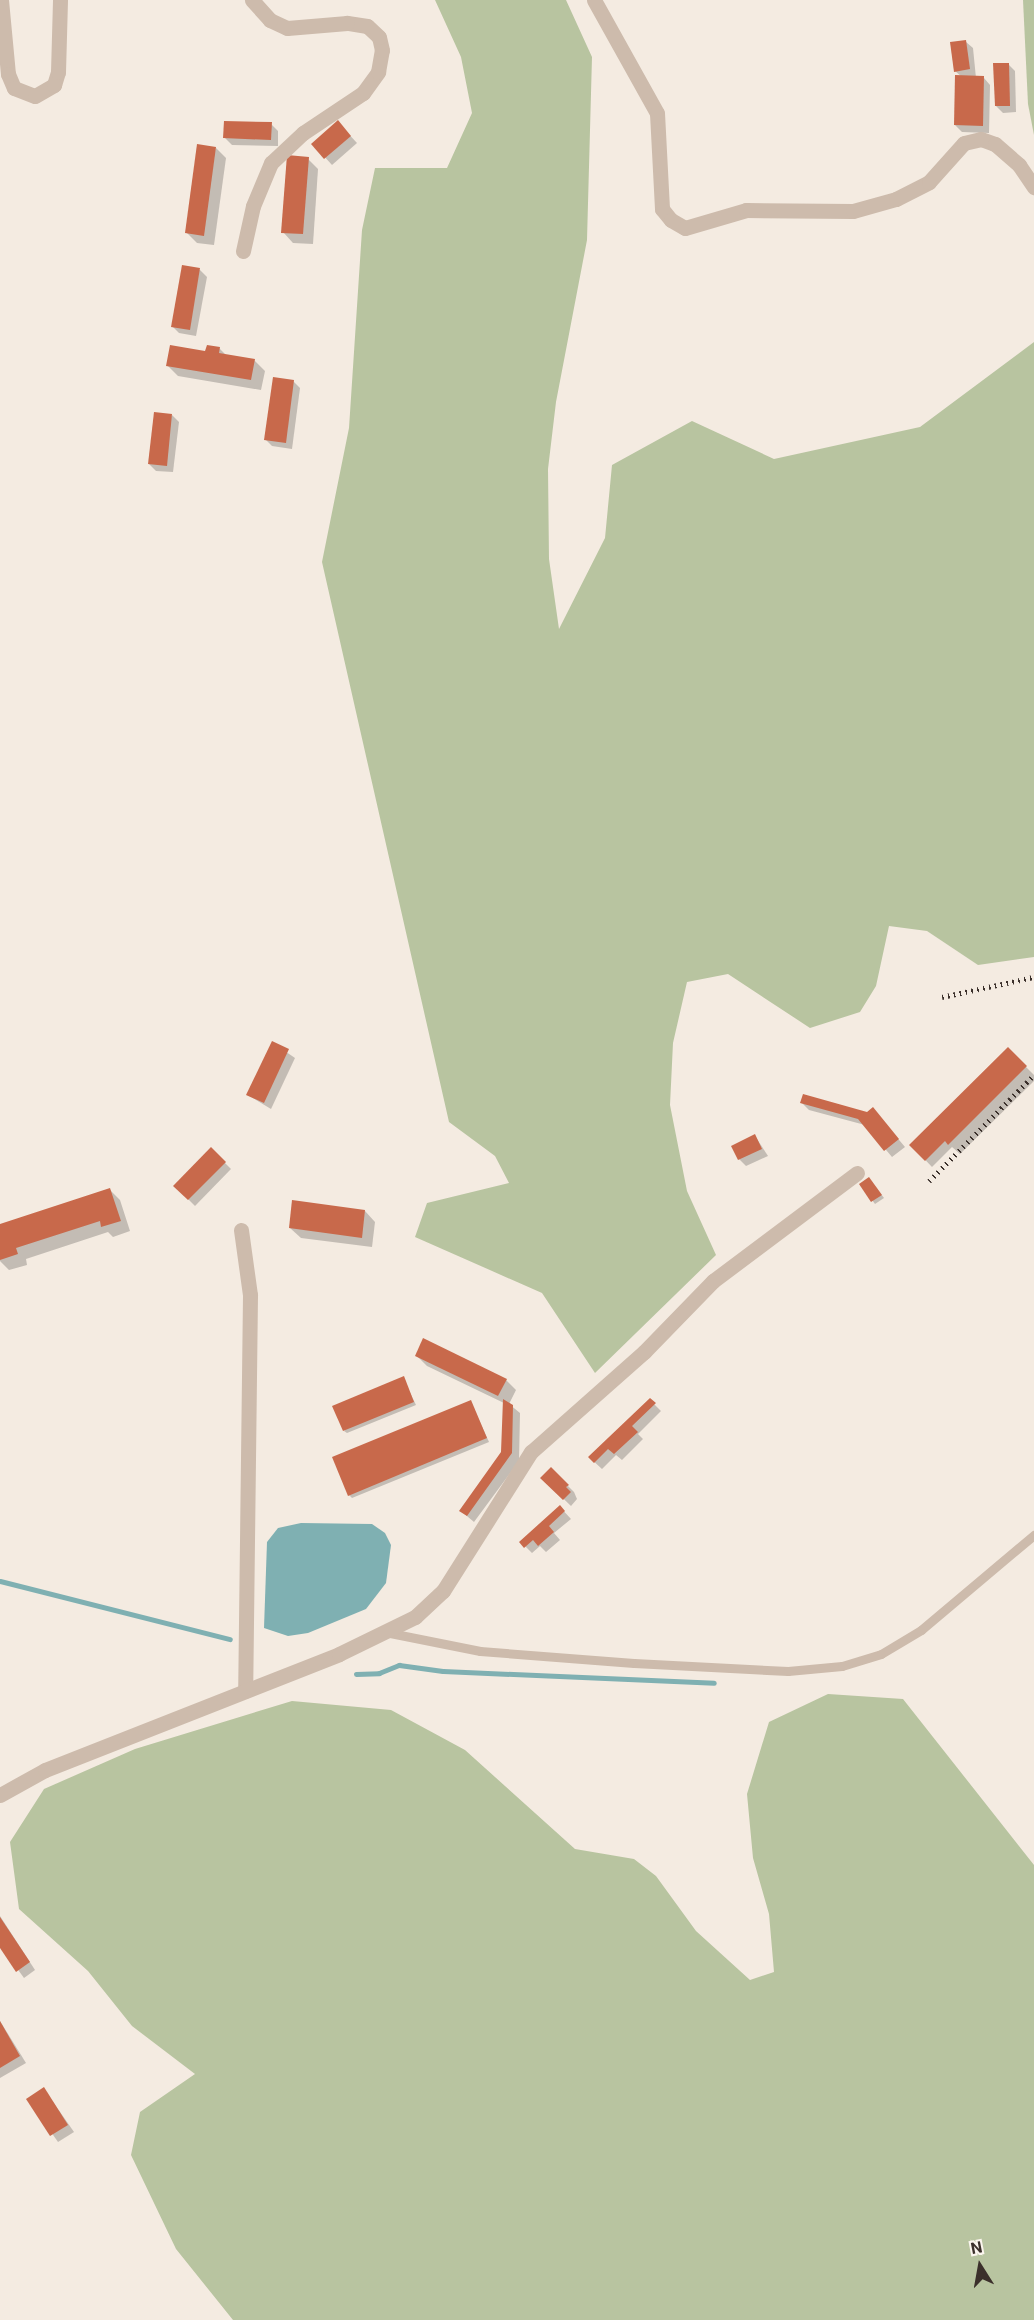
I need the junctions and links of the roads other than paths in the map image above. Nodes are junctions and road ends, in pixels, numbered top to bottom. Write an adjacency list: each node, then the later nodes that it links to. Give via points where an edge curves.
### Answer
1 (1, 0): 2 (street, via 8,75 14,88 36,96 54,85 58,72)
2 (60, 0)
3 (252, 0): 6 (street, via 270,20 287,28 347,22 367,26 379,37 382,51 378,72 363,93 303,133 271,163 254,206)
4 (594, 0): 5 (street, via 657,113 662,209 670,220 685,228 746,210 853,211 896,199 929,182 964,143 981,139 995,144 1011,158)
5 (1034, 187)
6 (243, 251)
7 (857, 1173): 10 (street, via 713,1281 644,1352 531,1452 443,1591 415,1617)
8 (241, 1230): 11 (street, via 250,1295)
9 (1034, 1535): 10 (lane, via 921,1630 881,1654 842,1666 788,1671 634,1663 480,1651)
10 (385, 1632): 11 (street)
11 (245, 1691): 12 (street, via 45,1770)
12 (0, 1795)

